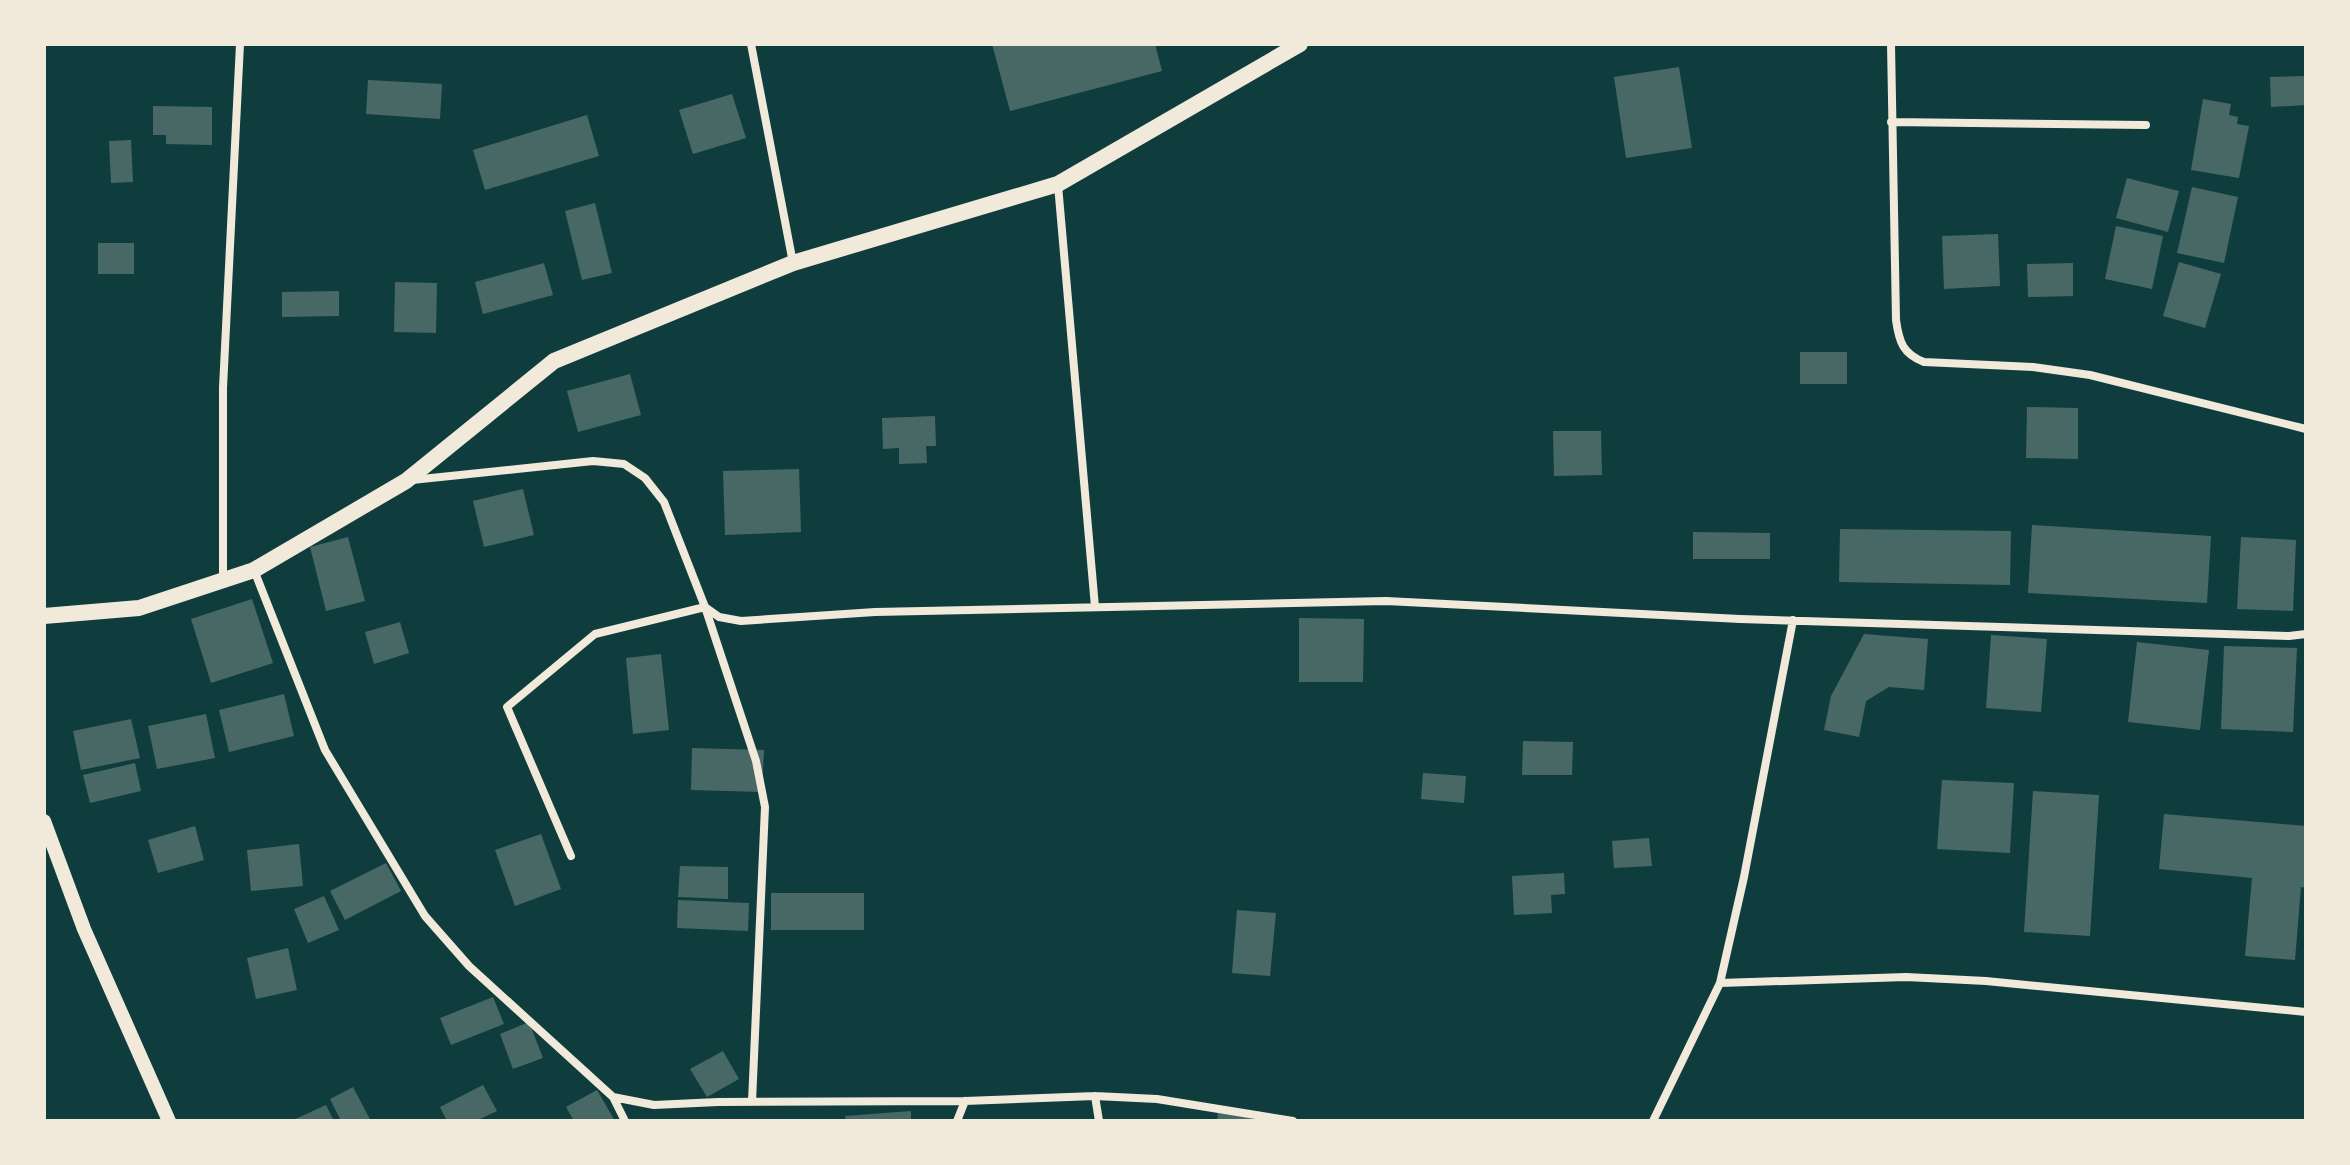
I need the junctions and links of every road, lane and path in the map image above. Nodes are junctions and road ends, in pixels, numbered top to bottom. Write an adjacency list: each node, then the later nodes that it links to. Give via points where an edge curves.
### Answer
1 (240, 44): 12 (street, via 223,388)
2 (751, 44): 8 (street)
3 (1300, 44): 7 (main road)
4 (1891, 44): 5 (street)
5 (1891, 122): 6 (street); 9 (street, via 1896,320 1899,341 1909,356 1924,362 2090,375)
6 (2146, 125)
7 (1058, 184): 8 (main road); 14 (street)
8 (793, 263): 10 (main road, via 554,361)
9 (2306, 429)
10 (406, 481): 11 (main road); 13 (street, via 593,461 624,464 645,478 664,502)
11 (254, 570): 12 (main road); 23 (street, via 325,750 425,916 469,966)
12 (223, 580): 15 (main road, via 139,608)
13 (705, 607): 14 (street, via 719,617 741,621); 19 (street, via 595,634 507,707); 25 (street, via 756,761 765,807)
14 (1095, 607): 16 (street, via 1386,601)
15 (44, 616)
16 (1793, 620): 17 (street); 20 (street)
17 (2306, 634)
18 (44, 821): 26 (street, via 84,929)
19 (571, 856)
20 (1720, 983): 21 (street, via 1986,981); 31 (street)
21 (2306, 1012)
22 (1095, 1096): 24 (street); 29 (street); 30 (street, via 1157,1099)
23 (613, 1097): 25 (street, via 654,1105); 27 (street)
24 (965, 1101): 25 (street); 28 (street)
25 (752, 1102)
26 (169, 1121)
27 (625, 1121)
28 (957, 1121)
29 (1099, 1121)
30 (1291, 1121)
31 (1653, 1121)

